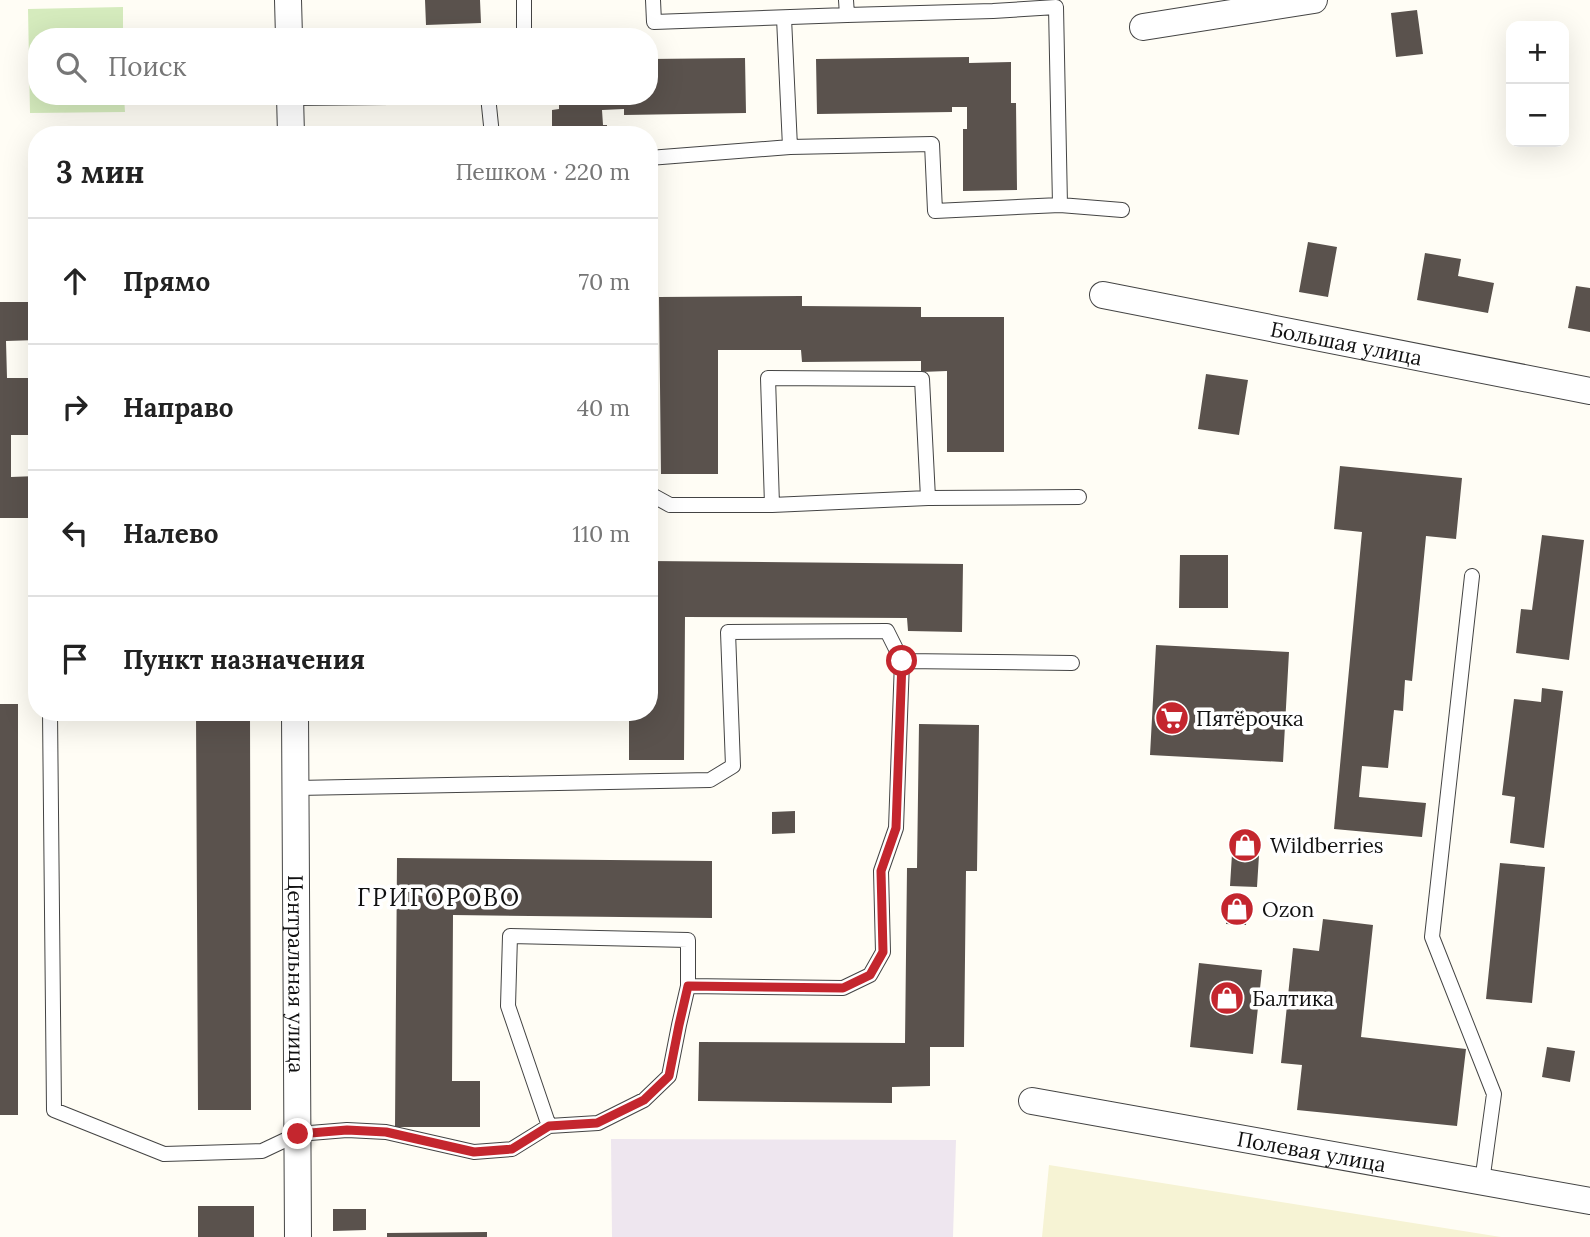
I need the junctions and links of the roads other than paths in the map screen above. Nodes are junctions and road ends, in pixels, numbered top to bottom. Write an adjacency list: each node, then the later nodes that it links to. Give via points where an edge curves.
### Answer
1 (288, 0): 9 (street)
2 (524, 0): 10 (lane)
3 (653, 0): 7 (lane, via 654,22)
4 (1314, 0): 8 (street)
5 (993, 6): 6 (lane); 17 (lane, via 1056,7)
6 (847, 7): 7 (lane)
7 (784, 18): 15 (lane)
8 (1143, 27)
9 (289, 28)
10 (524, 28)
11 (290, 105): 13 (street)
12 (489, 105): 14 (lane)
13 (291, 126)
14 (491, 126)
15 (790, 147): 16 (lane); 17 (lane, via 932,144 935,211)
16 (658, 157)
17 (1060, 205): 18 (lane)
18 (1122, 210)
19 (1103, 295): 20 (street, Большая улица)
20 (1590, 391)
21 (1079, 497): 23 (lane)
22 (658, 498): 24 (lane, via 670,505)
23 (928, 498): 24 (lane); 24 (lane, via 922,379 768,378)
24 (772, 505)
25 (1472, 576): 35 (lane, via 1432,937 1494,1094)
26 (902, 661): 27 (lane); 30 (lane, via 887,631 728,632 733,766 710,780); 31 (lane, via 896,828 881,871 883,952 870,975 843,988)
27 (1072, 663)
28 (50, 721): 34 (lane, via 54,1110 164,1154 262,1151)
29 (295, 721): 30 (street, Центральная улица)
30 (297, 788): 34 (street, Центральная улица)
31 (688, 986): 33 (lane, via 669,1076 644,1100 597,1123); 33 (lane, via 688,940 510,936 508,1006)
32 (1032, 1101): 35 (street, Полевая улица)
33 (549, 1126): 34 (lane, via 512,1149 474,1152 386,1132)
34 (298, 1134): 37 (street, Центральная улица)
35 (1482, 1182): 36 (street, Полевая улица)
36 (1590, 1200)
37 (298, 1237)

